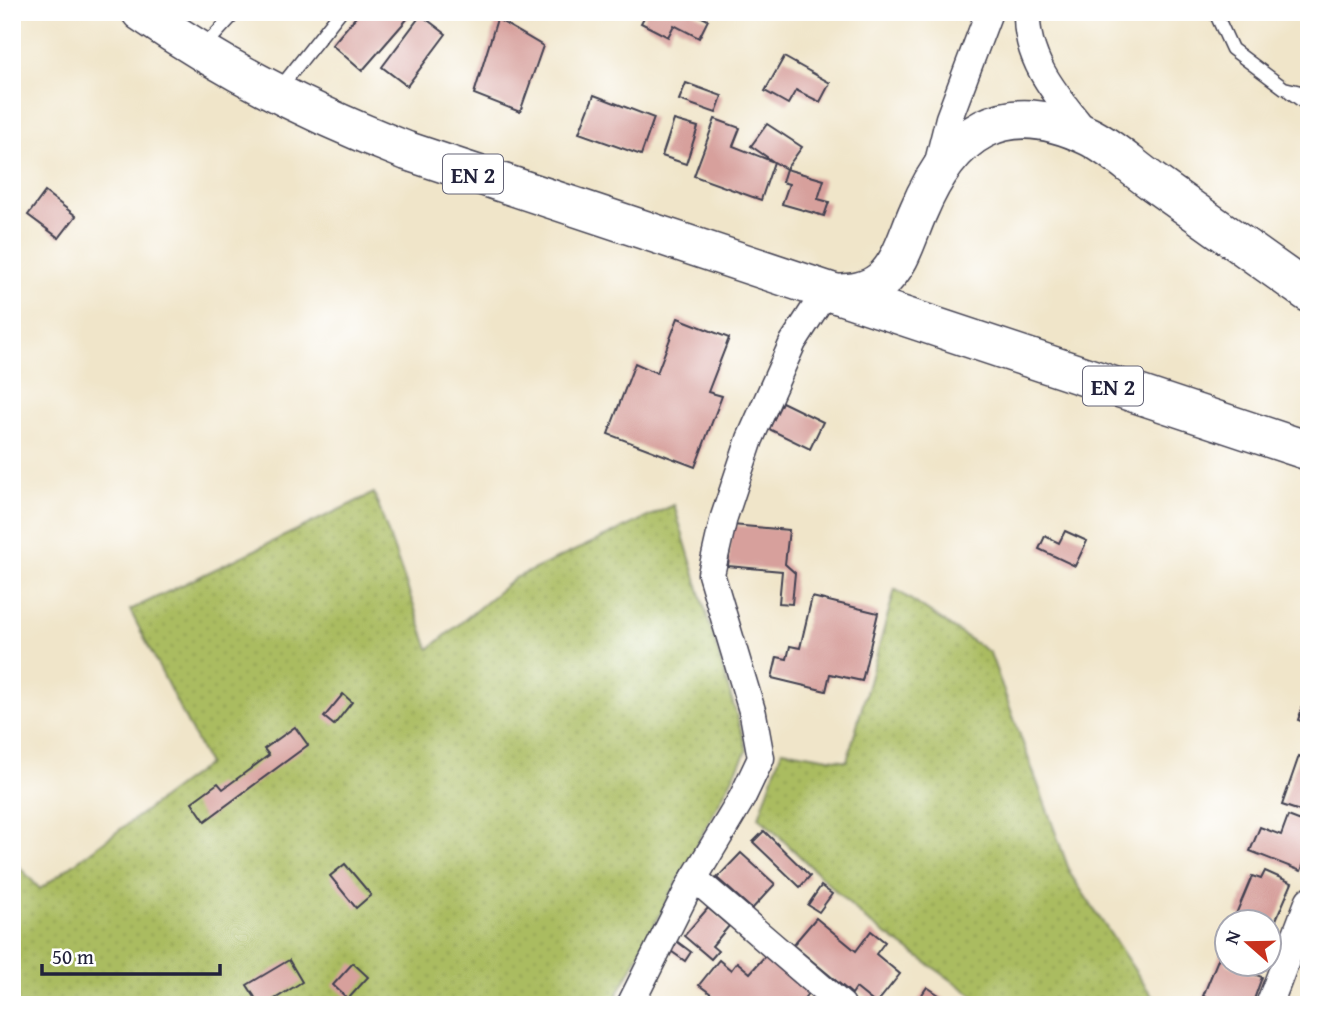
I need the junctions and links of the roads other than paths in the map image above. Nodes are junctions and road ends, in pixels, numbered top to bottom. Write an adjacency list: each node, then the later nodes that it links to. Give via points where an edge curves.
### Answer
1 (141, 12): 7 (main road, EN 2)
2 (236, 12): 7 (lane)
3 (340, 12): 9 (lane)
4 (989, 12): 13 (street, via 949,118)
5 (1027, 12): 12 (street, via 1034,55 1046,82)
6 (1215, 12): 8 (lane, via 1232,50)
7 (201, 50): 9 (main road, EN 2)
8 (1284, 88): 10 (lane); 11 (lane)
9 (277, 92): 15 (main road, EN 2, via 407,151)
10 (1309, 94)
11 (1309, 106)
12 (1089, 136): 13 (main road, via 1041,122 1014,120 983,128 962,141); 16 (main road)
13 (936, 171): 14 (main road)
14 (895, 264): 15 (main road, via 870,288); 17 (main road, via 897,285)
15 (831, 293): 17 (main road, EN 2); 19 (street, via 793,342 750,439 724,517 711,574 753,714 761,758)
16 (1309, 293)
17 (917, 321): 18 (main road, EN 2)
18 (1309, 451)
19 (694, 878): 21 (street); 22 (street)
20 (1309, 901): 23 (street)
21 (630, 1005)
22 (842, 1005)
23 (1269, 1005)

